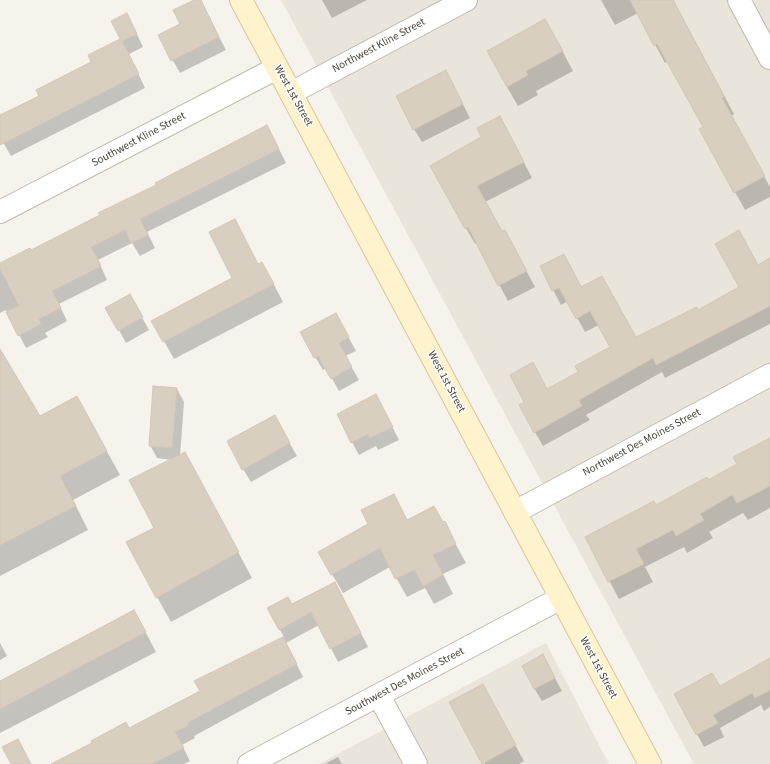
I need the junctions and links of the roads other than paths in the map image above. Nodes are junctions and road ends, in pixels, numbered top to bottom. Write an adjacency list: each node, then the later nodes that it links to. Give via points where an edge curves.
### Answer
1 (241, 0): 5 (main road, West 1st Street)
2 (466, 0): 6 (street, Northwest Kline Street)
3 (740, 0): 4 (street)
4 (770, 58)
5 (277, 68): 6 (main road, West 1st Street); 7 (street, Southwest Kline Street)
6 (291, 93): 9 (main road, West 1st Street)
7 (0, 212)
8 (770, 375): 9 (street, Northwest Des Moines Street)
9 (515, 512): 10 (main road, West 1st Street)
10 (561, 598): 11 (street, Southwest Des Moines Street); 14 (main road, West 1st Street)
11 (380, 696): 12 (street, Southwest Des Moines Street); 13 (street)
12 (249, 764)
13 (416, 764)
14 (650, 764)

